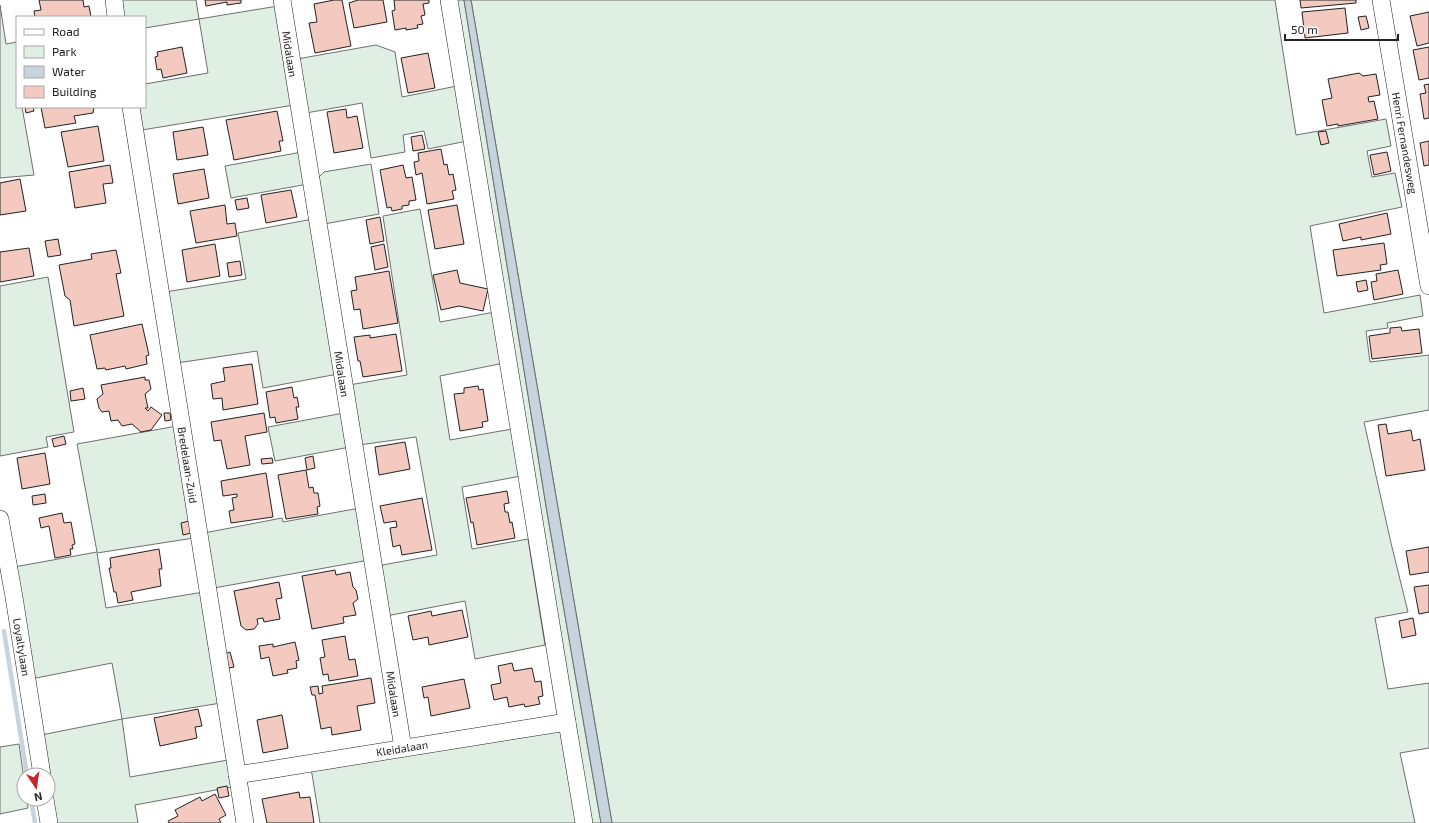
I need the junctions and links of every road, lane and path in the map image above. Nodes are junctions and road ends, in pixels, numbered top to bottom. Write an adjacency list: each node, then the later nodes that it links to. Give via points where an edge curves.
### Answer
1 (114, 0): 5 (street)
2 (282, 0): 10 (street, Midalaan)
3 (448, 0): 9 (street)
4 (1381, 0): 7 (street, Henri Fernandesweg)
5 (116, 16)
6 (131, 108): 12 (street, Bredelaan-Zuid)
7 (1429, 286)
8 (0, 519): 11 (street, Loyaltylaan)
9 (566, 722): 10 (street, Kleidalaan); 16 (street)
10 (403, 748): 12 (street, Kleidalaan)
11 (41, 767)
12 (237, 775): 15 (street, Bredelaan-Zuid)
13 (47, 807): 14 (street)
14 (49, 823)
15 (245, 823)
16 (584, 823)

